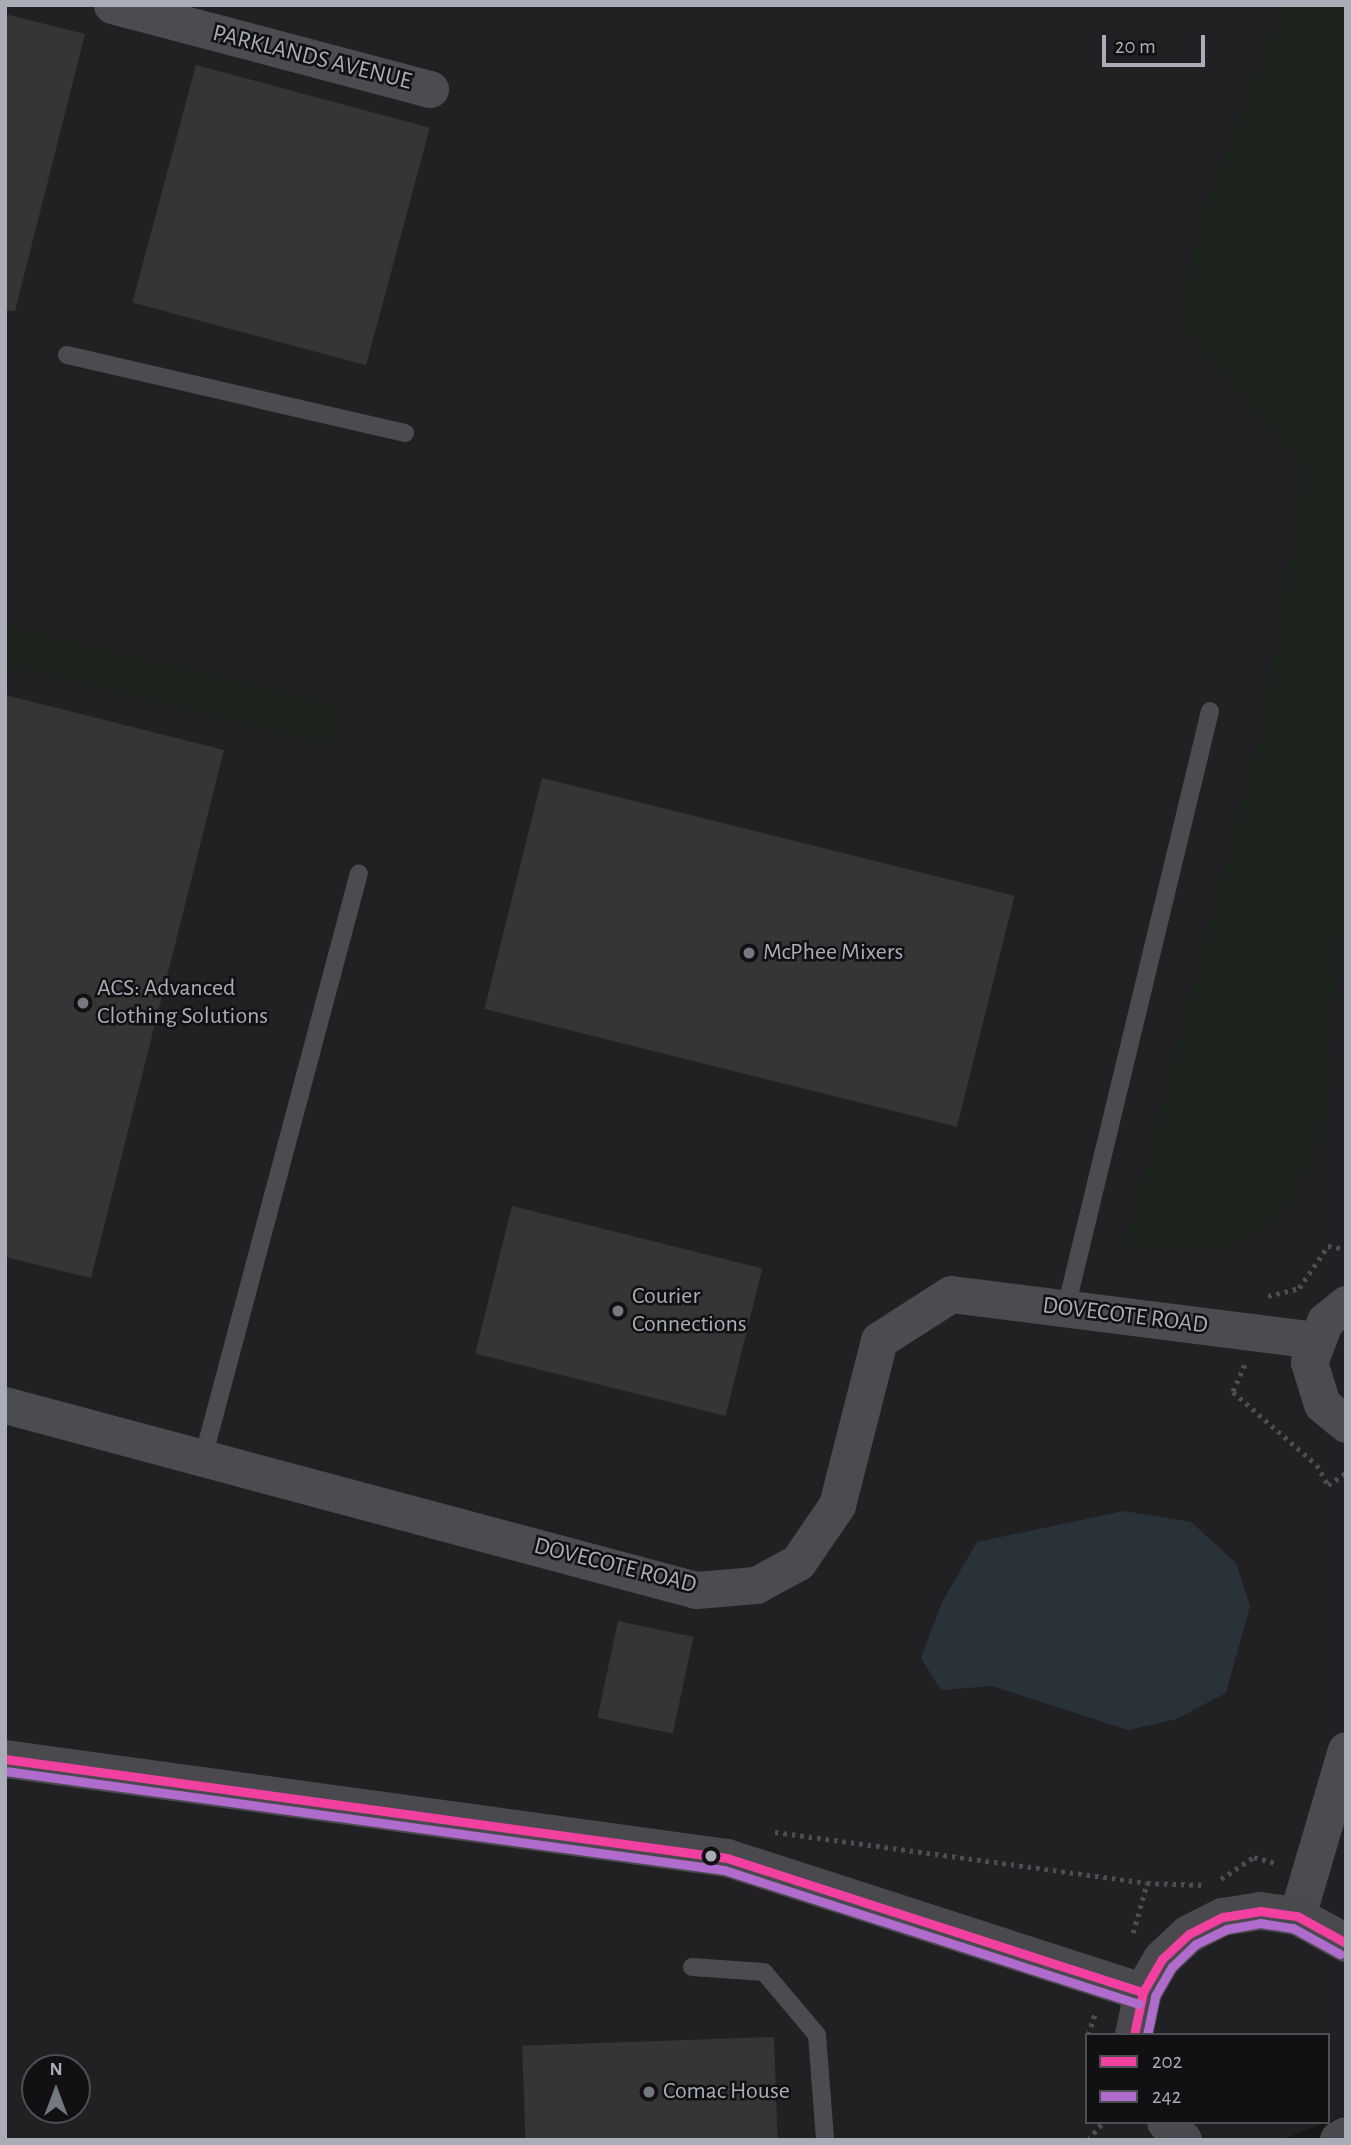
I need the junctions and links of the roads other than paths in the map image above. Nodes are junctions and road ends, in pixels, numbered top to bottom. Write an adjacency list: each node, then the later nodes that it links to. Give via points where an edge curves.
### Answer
1 (112, 5): 2 (street, PARKLANDS AVENUE)
2 (430, 89)
3 (67, 355): 4 (lane)
4 (405, 433)
5 (1210, 711): 8 (lane)
6 (359, 873): 12 (lane)
7 (1346, 1304): 9 (street, via 1325,1321)
8 (1066, 1308): 9 (street, DOVECOTE ROAD); 12 (street, DOVECOTE ROAD, via 951,1294 879,1340 837,1505 798,1562 756,1585 696,1590)
9 (1314, 1340): 11 (street, via 1312,1384 1322,1404)
10 (5, 1405): 12 (street, DOVECOTE ROAD)
11 (1346, 1424)
12 (203, 1458)
13 (1346, 1750): 15 (street)
14 (5, 1759): 18 (street, via 727,1858)
15 (1297, 1916): 16 (street); 18 (street, via 1260,1911 1223,1917 1189,1934 1162,1959)
16 (1346, 1943)
17 (692, 1967): 21 (lane, via 764,1972 817,2035)
18 (1143, 1992): 19 (street)
19 (1134, 2033)
20 (1346, 2136): 22 (street)
21 (825, 2140)
22 (1339, 2140)

